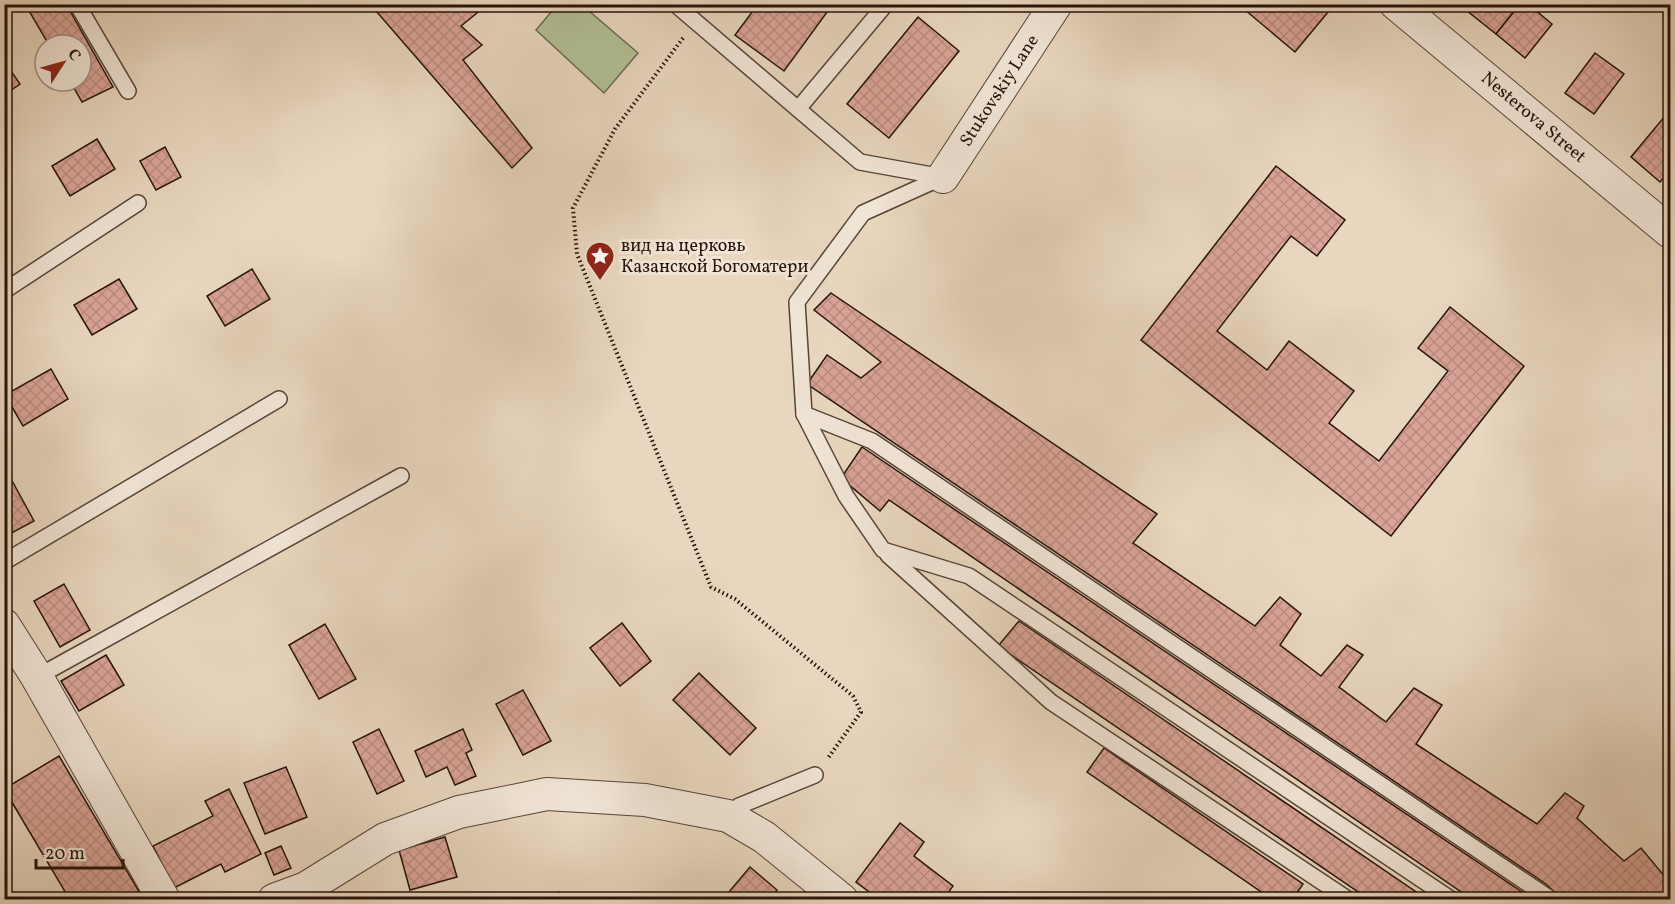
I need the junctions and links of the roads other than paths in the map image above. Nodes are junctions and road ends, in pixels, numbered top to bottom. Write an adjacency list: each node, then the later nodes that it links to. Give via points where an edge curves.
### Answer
1 (76, 4): 7 (lane)
2 (675, 4): 6 (lane)
3 (886, 4): 8 (lane)
4 (1056, 4): 9 (street, Stukovskiy Lane)
5 (1396, 4): 11 (street, Nesterova Street)
6 (695, 14): 8 (lane)
7 (128, 91)
8 (798, 109): 9 (lane, via 860,162)
9 (943, 177): 14 (lane, via 863,213 797,302)
10 (138, 203): 12 (lane)
11 (1665, 223)
12 (4, 291)
13 (279, 399): 17 (lane)
14 (804, 414): 16 (lane, via 846,496); 28 (lane, via 872,441)
15 (401, 476): 19 (lane)
16 (883, 550): 26 (lane, via 1051,702); 27 (lane, via 969,576)
17 (4, 562)
18 (4, 625): 19 (street)
19 (38, 678): 23 (street)
20 (815, 776): 21 (lane, via 739,806)
21 (728, 816): 22 (street, via 645,800 547,794 459,812 385,839); 25 (street, via 764,837)
22 (316, 894): 24 (street)
23 (164, 900)
24 (274, 900)
25 (842, 900)
26 (1349, 900)
27 (1452, 900)
28 (1551, 900)

